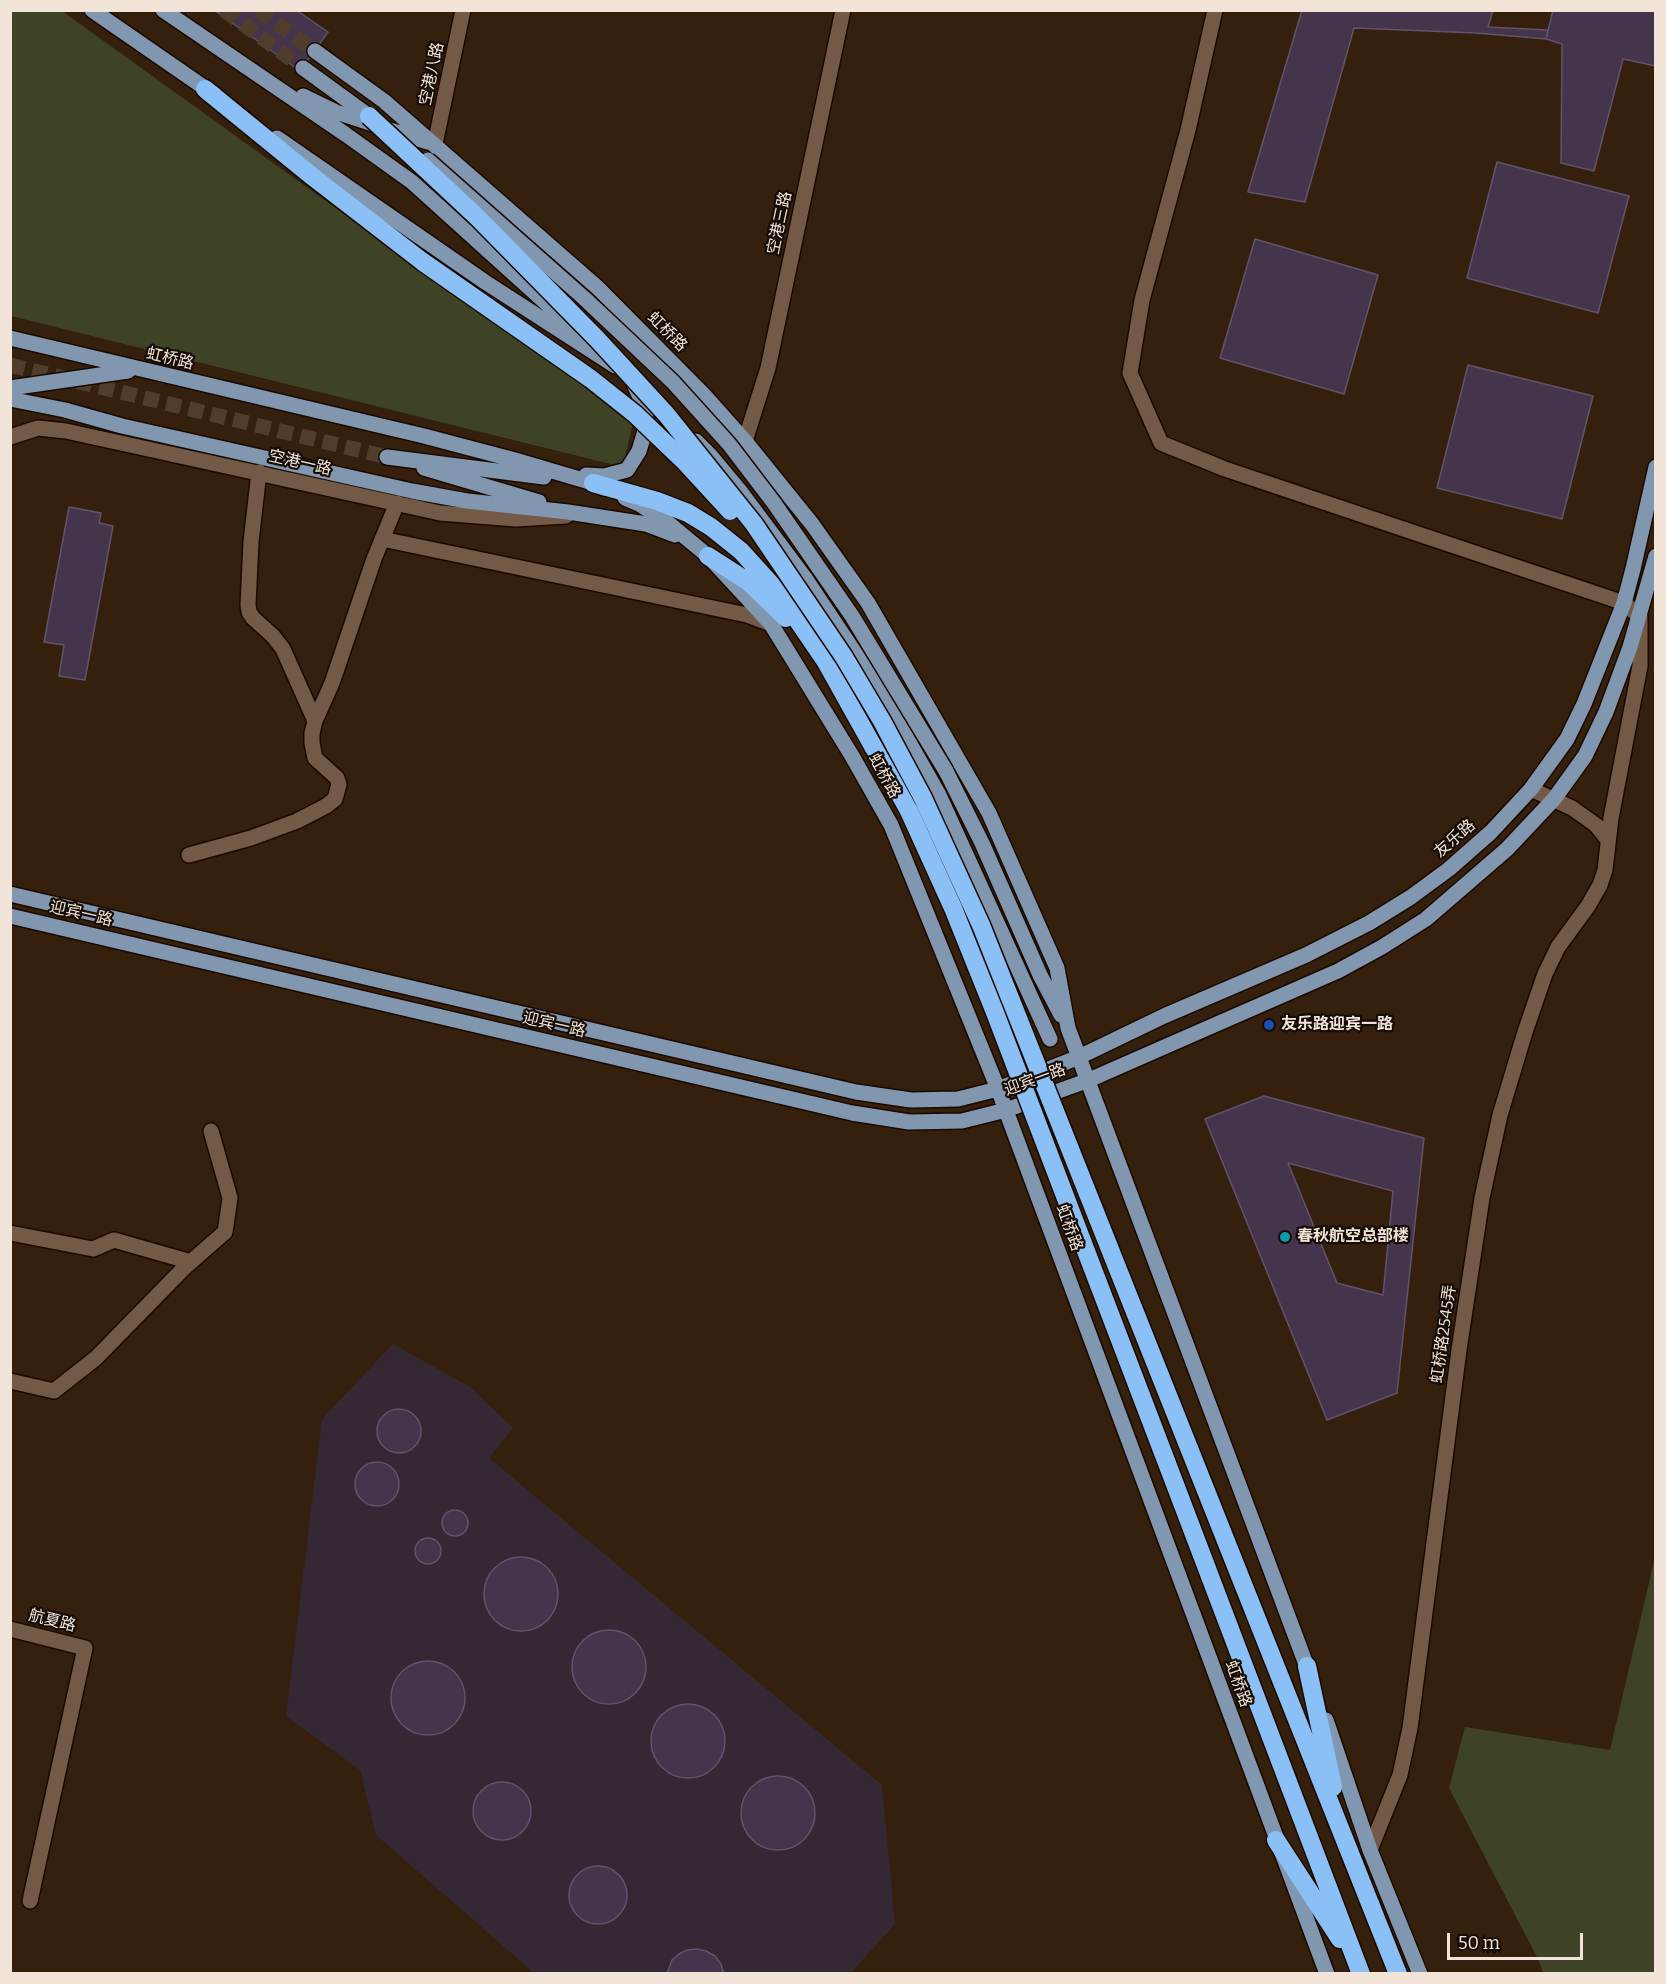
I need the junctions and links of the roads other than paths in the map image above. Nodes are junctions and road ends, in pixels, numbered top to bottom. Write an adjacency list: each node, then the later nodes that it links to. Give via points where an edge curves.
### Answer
1 (92, 10): 9 (main road)
2 (163, 10): 8 (main road)
3 (464, 10): 11 (street, 空港八路)
4 (843, 10): 19 (street, 空港三路, via 768,368)
5 (1215, 10): 31 (street, via 1188,130 1142,300 1130,373 1161,443 1225,470)
6 (315, 51): 11 (main road, 虹桥路)
7 (303, 68): 10 (main road, 虹桥路)
8 (251, 71): 11 (main road, via 336,112); 13 (main road, via 412,182)
9 (205, 89): 13 (main road); 30 (highway, bridge, via 423,262 591,379 634,414 684,461)
10 (369, 116): 30 (highway, bridge, via 477,217 666,414 754,524); 42 (main road, 虹桥路, bridge, via 424,156 584,298 673,382 729,444 852,616 946,771)
11 (435, 144): 19 (main road, 虹桥路, via 598,288)
12 (15, 338): 14 (main road, 虹桥路)
13 (615, 366): 15 (main road)
14 (137, 369): 16 (main road); 21 (main road, 虹桥路, via 413,434)
15 (634, 384): 21 (main road, via 646,410 645,431 627,470 604,476); 43 (main road, via 710,455 740,491 805,578 879,689 939,795)
16 (10, 388)
17 (10, 399): 25 (main road, 虹桥路, via 412,491)
18 (10, 437): 22 (street, 空港一路, via 38,428 66,430)
19 (745, 441): 42 (main road, 虹桥路, via 812,524 868,603 989,813 1058,968)
20 (1656, 467): 31 (main road, 友乐路)
21 (547, 471): 23 (main road, 虹桥路)
22 (260, 472): 24 (street, 空港一路); 35 (street, via 251,542 249,612 283,649)
23 (593, 483): 25 (main road, via 387,457); 27 (main road, 虹桥路, via 639,504); 34 (highway, via 657,501 711,527 741,551 779,593)
24 (397, 503): 25 (street, 空港一路, via 440,513 516,519); 26 (street)
25 (585, 515): 27 (main road, 虹桥路, via 646,524)
26 (382, 539): 33 (street, via 747,615); 35 (street)
27 (691, 543): 28 (main road, 虹桥路)
28 (708, 556): 33 (main road, 虹桥路); 34 (highway, via 750,583)
29 (1656, 556): 32 (main road)
30 (800, 592): 54 (highway, bridge, via 844,657 923,798 985,935)
31 (1624, 603): 32 (street); 36 (main road, 友乐路, via 1567,739)
32 (1640, 617): 37 (main road, via 1602,721 1585,756); 38 (street, 虹桥路2545弄, via 1640,666)
33 (771, 624): 46 (main road, 虹桥路, via 891,825)
34 (826, 662): 58 (highway, bridge, via 909,811 953,908)
35 (315, 721): 39 (street, via 315,758 337,778 335,799 297,821)
36 (1531, 789): 37 (street); 44 (main road, 友乐路, via 1449,869 1369,923)
37 (1554, 799): 38 (street, via 1596,825); 45 (main road, via 1464,887 1426,919 1383,947)
38 (1608, 840): 56 (street, 虹桥路2545弄, via 1600,885 1558,947 1545,974 1500,1115 1482,1198 1459,1350 1410,1728 1400,1775)
39 (189, 855)
40 (10, 894): 46 (main road, 迎宾一路, via 856,1092 910,1100 958,1099)
41 (10, 916): 47 (main road, 迎宾一路, via 852,1113 920,1122 962,1121)
42 (1068, 1028): 44 (main road, 虹桥路)
43 (1050, 1039)
44 (1079, 1057): 45 (main road, 虹桥路); 46 (main road, 迎宾一路)
45 (1089, 1080): 47 (main road, 迎宾一路); 53 (main road, 虹桥路)
46 (998, 1089): 47 (main road, 虹桥路)
47 (1006, 1110): 55 (main road, 虹桥路)
48 (211, 1131): 50 (street, via 230,1198 225,1232)
49 (10, 1233): 50 (street, via 93,1249 114,1240)
50 (191, 1262): 51 (street, via 96,1358 54,1391)
51 (10, 1382)
52 (10, 1629): 57 (street, 航夏路, via 85,1648)
53 (1307, 1666): 54 (highway); 56 (main road, 虹桥路)
54 (1345, 1839): 60 (highway)
55 (1276, 1840): 58 (highway); 59 (main road, 虹桥路)
56 (1370, 1850): 61 (main road, 虹桥路)
57 (30, 1901)
58 (1361, 1973)
59 (1327, 1974)
60 (1398, 1974)
61 (1420, 1974)

